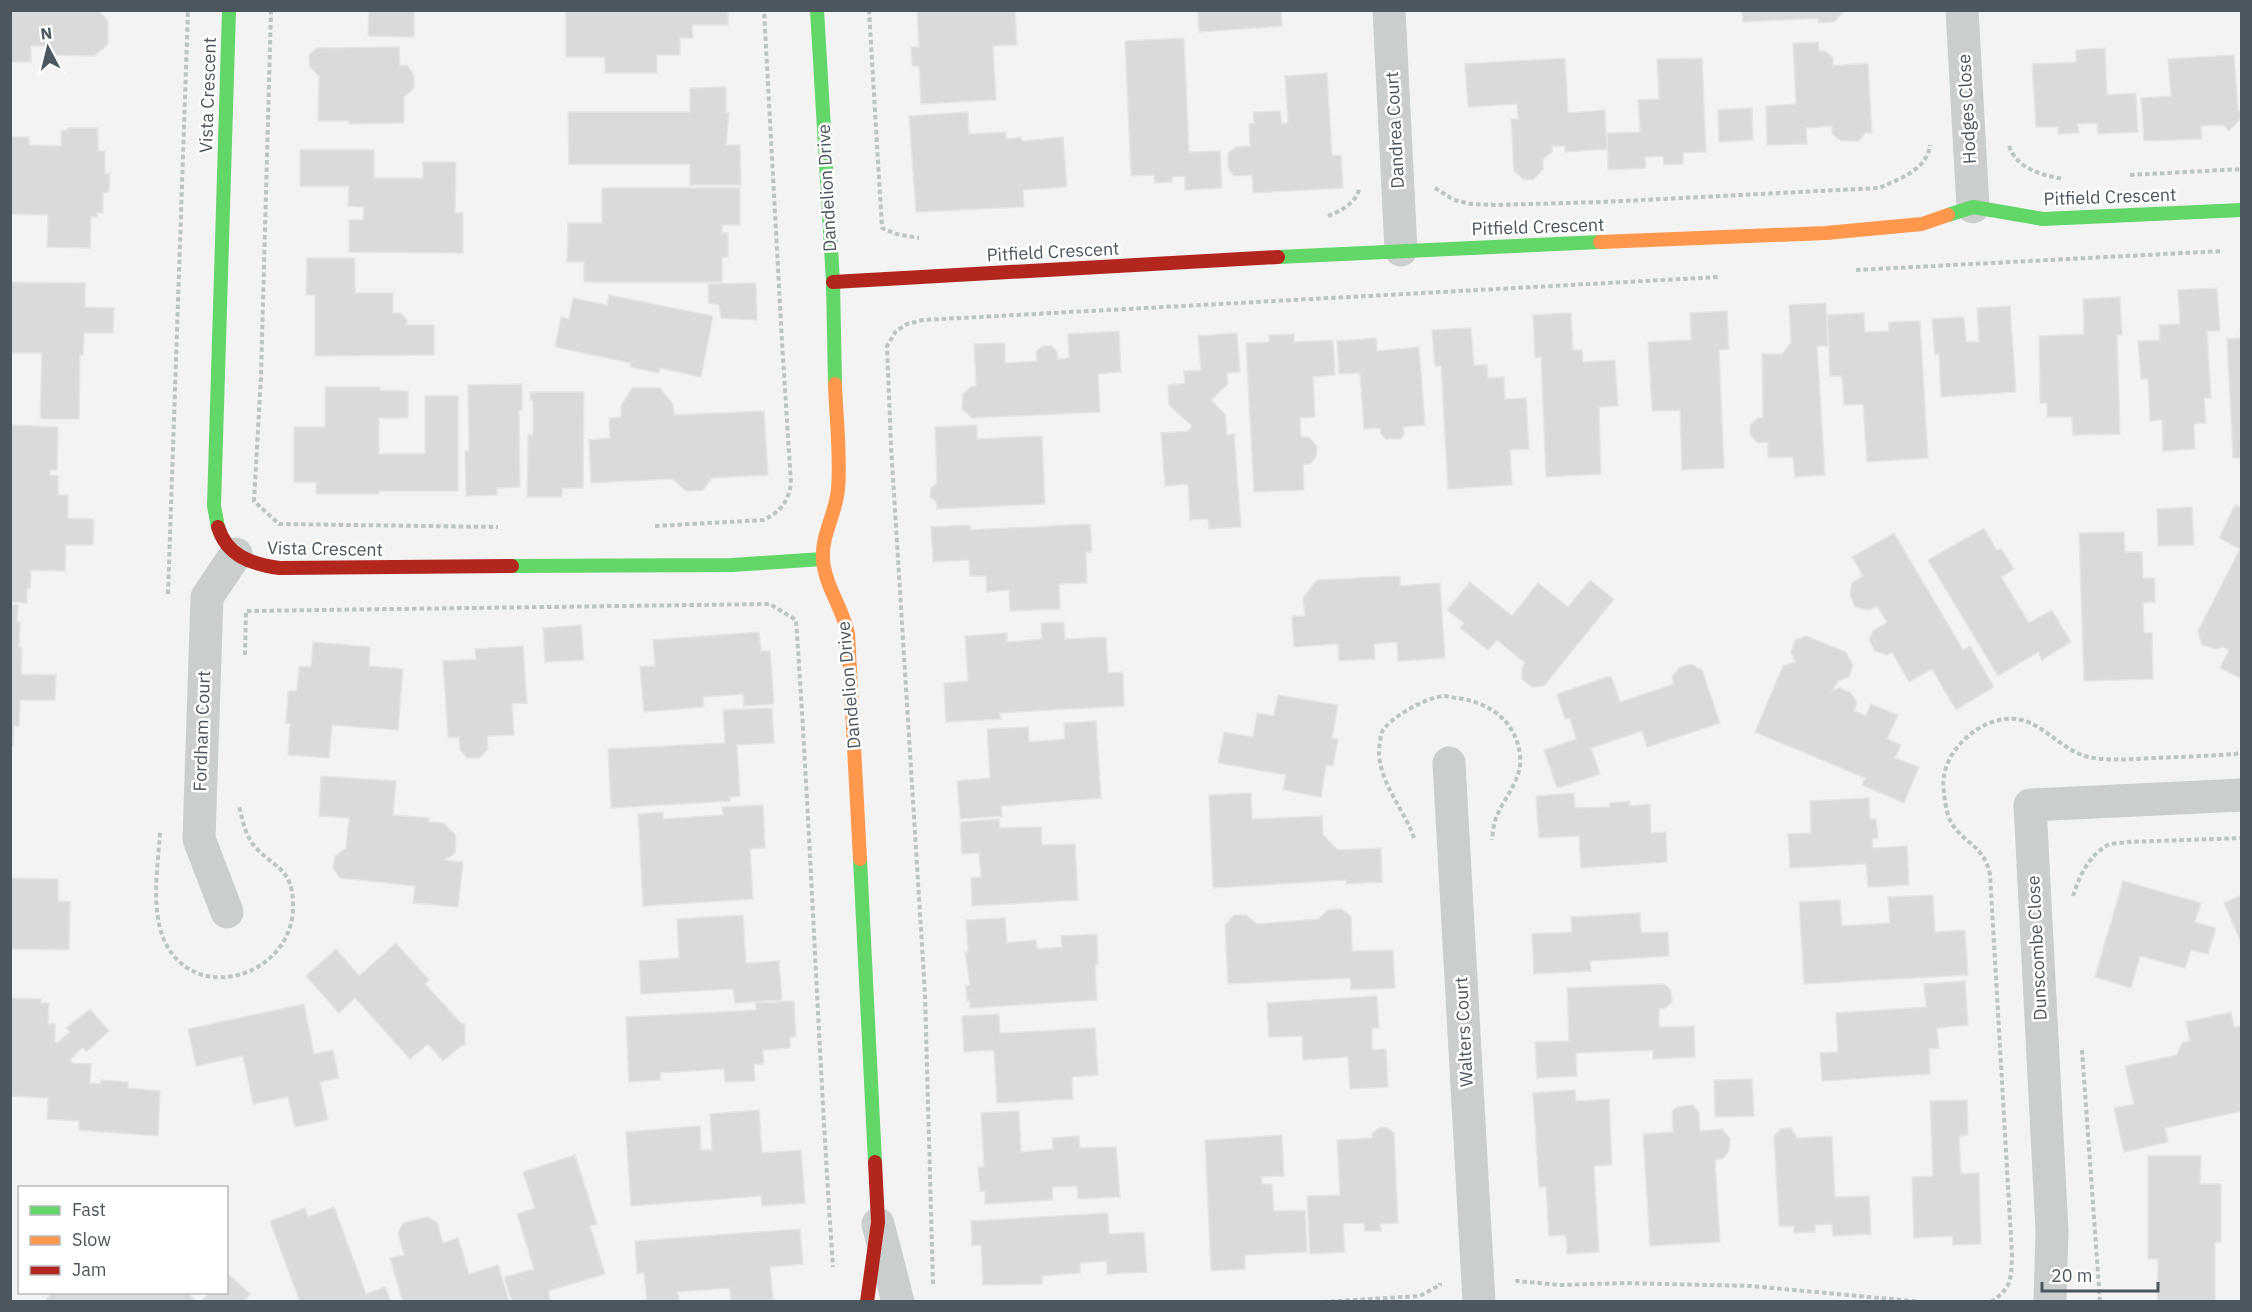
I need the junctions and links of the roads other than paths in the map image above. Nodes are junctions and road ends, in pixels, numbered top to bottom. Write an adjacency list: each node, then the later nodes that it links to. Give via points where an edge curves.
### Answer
1 (229, 10): 9 (street, Vista Crescent, via 214,506 215,525 222,541)
2 (817, 10): 8 (street, Dandelion Drive)
3 (1389, 10): 7 (street, Dandrea Court)
4 (1962, 10): 5 (street, Hodges Close)
5 (1973, 207): 6 (street, Pitfield Crescent, via 2043,219); 7 (street, Pitfield Crescent, via 1922,224 1826,233)
6 (2241, 210)
7 (1401, 250): 8 (street, Pitfield Crescent)
8 (833, 282): 10 (street, Dandelion Drive, via 838,490 824,532)
9 (236, 554): 10 (street, Vista Crescent, via 258,566 315,569 732,565); 13 (street, Fordham Court, via 207,597 200,805 200,839)
10 (823, 559): 14 (street, Dandelion Drive, via 829,585 843,614 851,669)
11 (1449, 763): 17 (street, Walters Court)
12 (2241, 795): 18 (street, Dunscombe Close, via 2030,805 2052,1231)
13 (227, 912)
14 (878, 1222): 15 (street, Dandelion Drive); 16 (street, Dandelion Drive)
15 (867, 1302)
16 (898, 1302)
17 (1479, 1302)
18 (2050, 1302)

